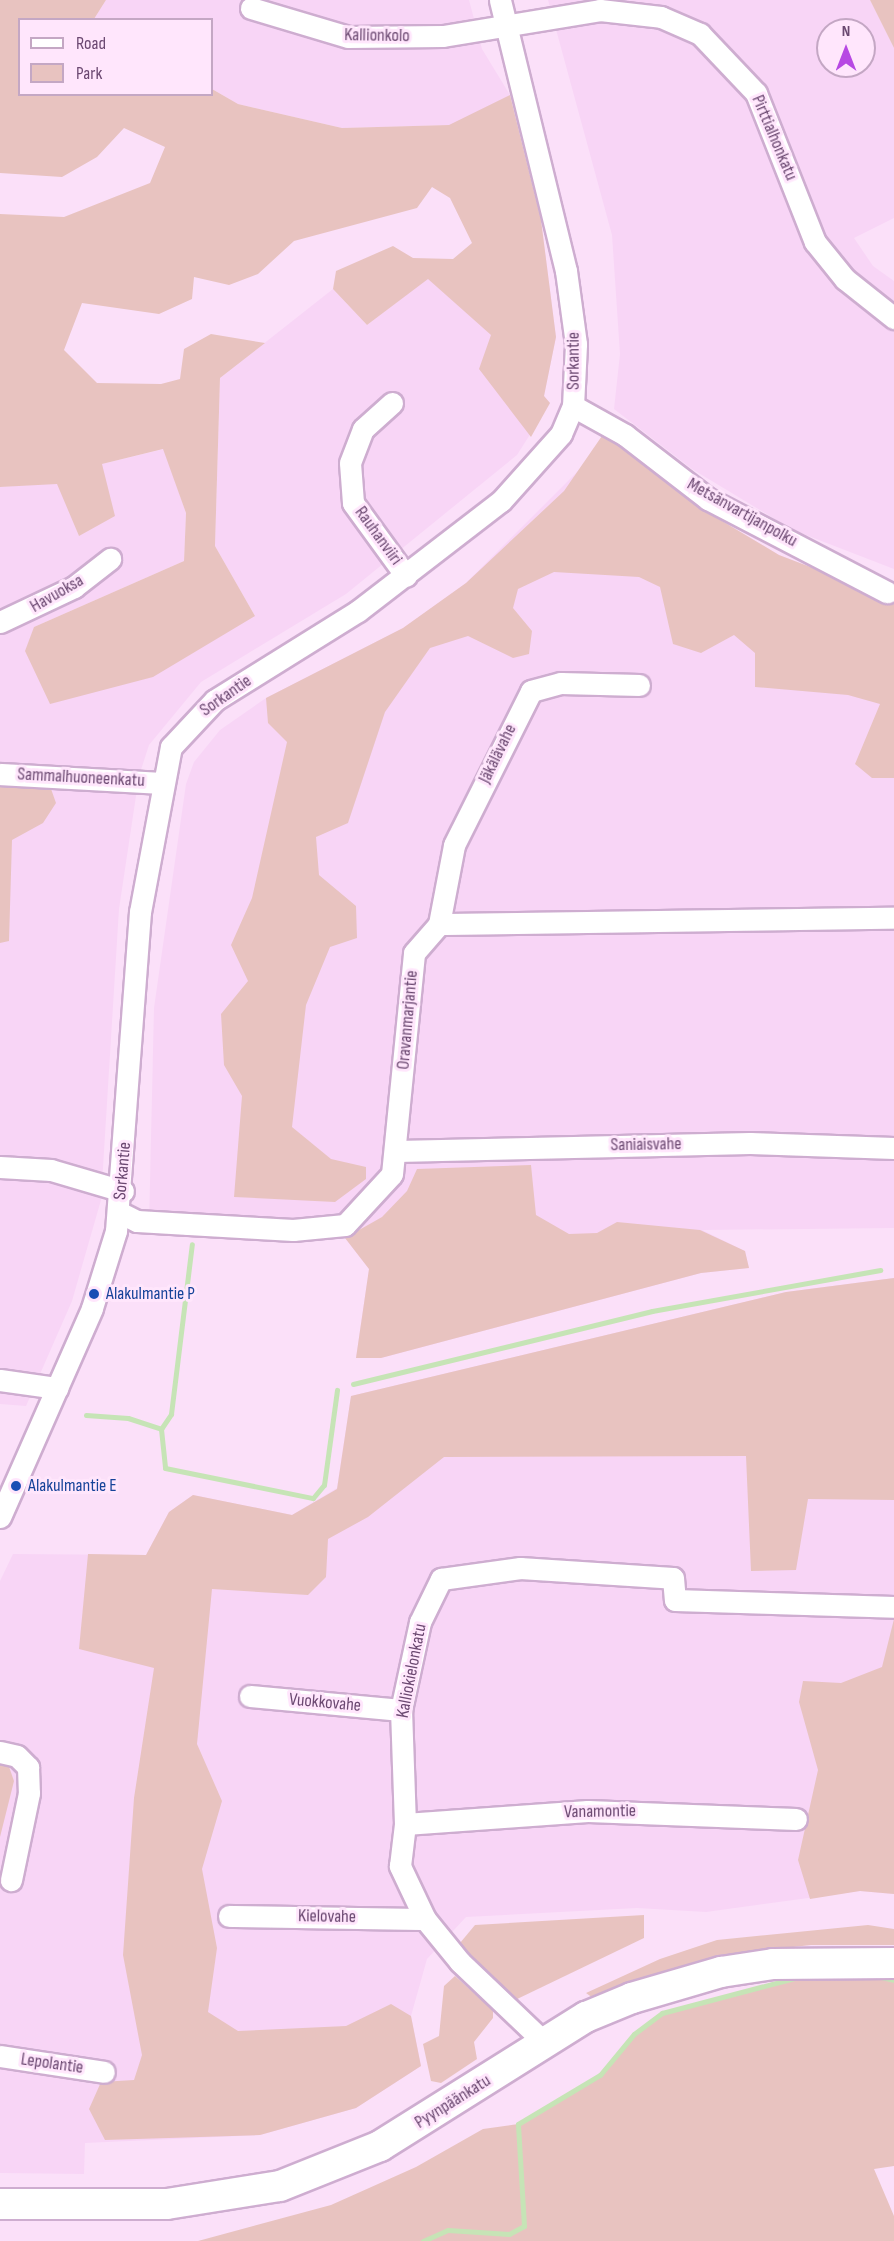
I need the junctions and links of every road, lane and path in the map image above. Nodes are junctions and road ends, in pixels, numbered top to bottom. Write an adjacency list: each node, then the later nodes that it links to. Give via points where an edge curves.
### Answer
1 (500, 0): 3 (street, Sorkantie)
2 (251, 8): 3 (street, Kallionkolo, via 348,38 443,36)
3 (506, 26): 4 (street, Pirttialhonkatu, via 570,13 632,10 700,33 756,93 816,242 845,279); 6 (street, Sorkantie, via 574,315)
4 (894, 318)
5 (392, 403): 8 (street, Rauhanviiri, via 363,429 350,463 353,502)
6 (573, 406): 8 (street, Sorkantie, via 561,434 501,501); 9 (street, Metsänvartijanpolku, via 625,435 708,499)
7 (110, 559): 10 (street, Havuoksa, via 74,587)
8 (406, 576): 13 (street, Sorkantie, via 214,700 171,747)
9 (887, 592)
10 (0, 622)
11 (639, 685): 15 (street, Jäkälävahe, via 561,683 531,691 454,845)
12 (0, 774): 13 (street, Sammalhuoneenkatu)
13 (161, 783): 19 (street, Sorkantie, via 130,1006)
14 (894, 918): 15 (street)
15 (439, 924): 17 (street, Oravanmarjantie, via 414,953)
16 (894, 1148): 17 (street, Saniaisvahe, via 750,1143)
17 (397, 1151): 19 (street, Oravanmarjantie, via 392,1174 345,1225 293,1230 137,1221)
18 (0, 1167): 19 (street, Oravanmarjantie, via 51,1170)
19 (121, 1202): 21 (street, Sorkantie, via 92,1308)
20 (0, 1380): 21 (street)
21 (57, 1388): 22 (street, Sorkantie)
22 (0, 1517)
23 (894, 1607): 25 (street, Kalliokielonkatu, via 675,1600 673,1578 520,1568 441,1579 420,1622)
24 (250, 1696): 25 (street, Vuokkovahe)
25 (401, 1710): 28 (street, Kalliokielonkatu)
26 (0, 1752): 29 (street, via 17,1756 28,1767 29,1793)
27 (796, 1819): 28 (street, Vanamontie, via 588,1810)
28 (405, 1824): 31 (street, Kalliokielonkatu, via 400,1866)
29 (10, 1880)
30 (230, 1916): 31 (street, Kielovahe)
31 (424, 1919): 33 (street, Kalliokielonkatu, via 460,1962)
32 (894, 1963): 33 (main road, Pyynpäänkatu, via 828,1960 721,1972 632,1998)
33 (544, 2043): 36 (main road, Pyynpäänkatu, via 380,2146 280,2186 167,2204)
34 (0, 2056): 35 (street, Lepolantie)
35 (104, 2072)
36 (0, 2204)

